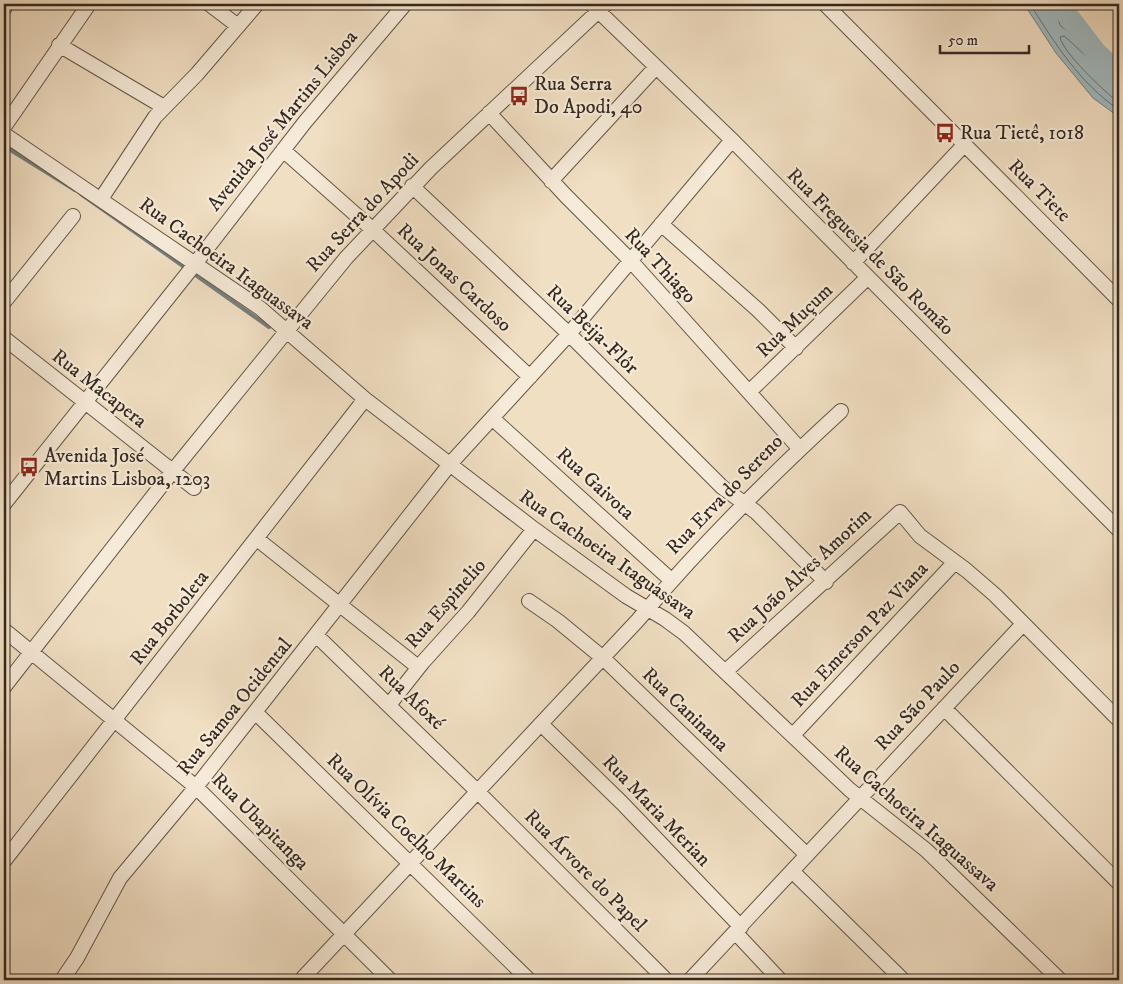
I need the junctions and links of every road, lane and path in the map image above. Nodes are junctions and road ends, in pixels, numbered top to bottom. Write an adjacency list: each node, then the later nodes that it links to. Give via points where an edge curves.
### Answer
1 (8, 4): 8 (street)
2 (89, 4): 10 (street)
3 (209, 4): 9 (street)
4 (257, 4): 9 (street)
5 (405, 4): 18 (street, Avenida José Martins Lisboa)
6 (826, 4): 17 (street, Rua Tiete)
7 (599, 6): 11 (street, Rua Freguesia de São Romão); 13 (street, Rua Serra do Apodi)
8 (4, 9)
9 (238, 26): 12 (street)
10 (59, 45): 12 (street); 14 (street)
11 (656, 67): 16 (street, Rua Freguesia de São Romão); 19 (street)
12 (164, 106): 21 (street)
13 (490, 113): 19 (street, Rua Thiago); 20 (street, Rua Serra do Apodi)
14 (4, 127)
15 (4, 134): 21 (street, Rua Cachoeira Itaguassava)
16 (732, 140): 23 (street, Rua Samoa Ocidental); 26 (street, Rua Freguesia de São Romão)
17 (964, 144): 26 (street); 29 (street, Rua Tiete)
18 (283, 150): 24 (street, Rua Jonas Cardoso); 27 (street, Avenida José Martins Lisboa)
19 (551, 180): 25 (street, Rua Thiago)
20 (412, 186): 24 (street, Rua Serra do Apodi); 32 (street, Rua Beija-Flôr)
21 (101, 199): 27 (street, Rua Cachoeira Itaguassava)
22 (73, 216): 30 (street)
23 (661, 224): 25 (street, Rua Samoa Ocidental); 34 (street)
24 (372, 229): 31 (street, Rua Serra do Apodi); 35 (street, Rua Jonas Cardoso)
25 (630, 260): 32 (street, Rua Samoa Ocidental); 36 (street, Rua Thiago)
26 (853, 263): 28 (street, Rua Freguesia de São Romão)
27 (193, 267): 31 (street, Rua Cachoeira Itaguassava, via 260,308); 38 (street, Avenida José Martins Lisboa)
28 (867, 278): 34 (street, Rua Muçum); 48 (street, Rua Freguesia de São Romão)
29 (1119, 300)
30 (4, 302)
31 (288, 330): 37 (street, Rua Cachoeira Itaguassava); 43 (street, Rua Serra do Apodi)
32 (569, 334): 35 (street, Rua Samoa Ocidental); 46 (street, Rua Beija-Flôr)
33 (4, 338): 38 (street, Rua Macapera)
34 (796, 348): 36 (street, Rua Muçum)
35 (530, 377): 40 (street, Rua Samoa Ocidental)
36 (749, 392): 41 (street, Rua Thiago)
37 (365, 399): 42 (street, Rua Cachoeira Itaguassava); 49 (street, Rua Borboleta)
38 (84, 402): 43 (street, Rua Macapera); 45 (street)
39 (841, 411): 41 (street, Rua Erva do Sereno)
40 (492, 418): 42 (street, Rua Samoa Ocidental); 51 (street, Rua Gaivota)
41 (800, 448): 46 (street, Rua Erva do Sereno)
42 (450, 464): 47 (street, Rua Cachoeira Itaguassava); 54 (street, Rua Samoa Ocidental)
43 (172, 472): 44 (street, Rua Macapera); 59 (street, Rua Serra do Apodi)
44 (194, 488)
45 (4, 504)
46 (743, 504): 51 (street, Rua Erva do Sereno); 52 (street, Rua Beija-Flôr, via 756,512)
47 (534, 529): 55 (street, Rua Cachoeira Itaguassava); 61 (street, Rua Espinelio, via 468,612)
48 (1119, 530)
49 (257, 539): 54 (street, Rua Afoxé); 67 (street, Rua Borboleta)
50 (955, 562): 52 (street, Rua João Alves Amorim, via 920,536 902,512); 56 (street, via 978,579); 70 (street, Rua Emerson Paz Viana)
51 (670, 580): 55 (street, Rua Erva do Sereno)
52 (826, 582): 62 (street, Rua João Alves Amorim)
53 (529, 601): 60 (street, Rua Caninana)
54 (341, 604): 58 (street, Rua Samoa Ocidental); 61 (street, Rua Afoxé)
55 (647, 609): 60 (street, Rua Erva do Sereno); 62 (street, Rua Cachoeira Itaguassava, via 674,625)
56 (1023, 624): 65 (street, Rua São Paulo); 68 (street)
57 (4, 630): 59 (street, Rua Ubapitanga)
58 (317, 636): 64 (street, Rua Afoxé); 66 (street, Rua Samoa Ocidental)
59 (32, 652): 63 (street, Rua Serra do Apodi); 67 (street, Rua Ubapitanga)
60 (603, 658): 69 (street, Rua Erva do Sereno); 74 (street, Rua Caninana)
61 (418, 667): 64 (street, Rua Espinelio)
62 (726, 671): 70 (street, Rua Cachoeira Itaguassava)
63 (4, 687)
64 (389, 705): 72 (street, Rua Afoxé)
65 (944, 708): 73 (street, Rua São Paulo); 78 (street)
66 (255, 712): 71 (street, Rua Samoa Ocidental); 76 (street, Rua Olívia Coelho Martins)
67 (115, 720): 71 (street, Rua Ubapitanga); 75 (street, Rua Borboleta)
68 (1119, 720)
69 (541, 724): 72 (street, Rua Erva do Sereno); 79 (street, Rua Maria Merian, via 622,803)
70 (793, 735): 73 (street, Rua Cachoeira Itaguassava)
71 (196, 787): 80 (street, Rua Ubapitanga); 81 (street, Rua Samoa Ocidental, via 120,878)
72 (477, 791): 76 (street, Rua Erva do Sereno); 85 (street, Rua Árvore do Papel)
73 (860, 797): 74 (street, Rua São Paulo); 89 (street, Rua Cachoeira Itaguassava, via 926,850)
74 (806, 855): 77 (street, Rua São Paulo)
75 (4, 861)
76 (411, 862): 80 (street, Rua Erva do Sereno); 84 (street, Rua Olívia Coelho Martins)
77 (792, 871): 79 (street, Rua São Paulo); 88 (street)
78 (1119, 883)
79 (738, 930): 86 (street, Rua São Paulo); 87 (street, Rua Maria Merian)
80 (343, 934): 82 (street); 83 (street, Rua Ubapitanga)
81 (62, 980)
82 (301, 980)
83 (390, 980)
84 (529, 980)
85 (666, 980)
86 (690, 980)
87 (780, 980)
88 (903, 980)
89 (1060, 980)

